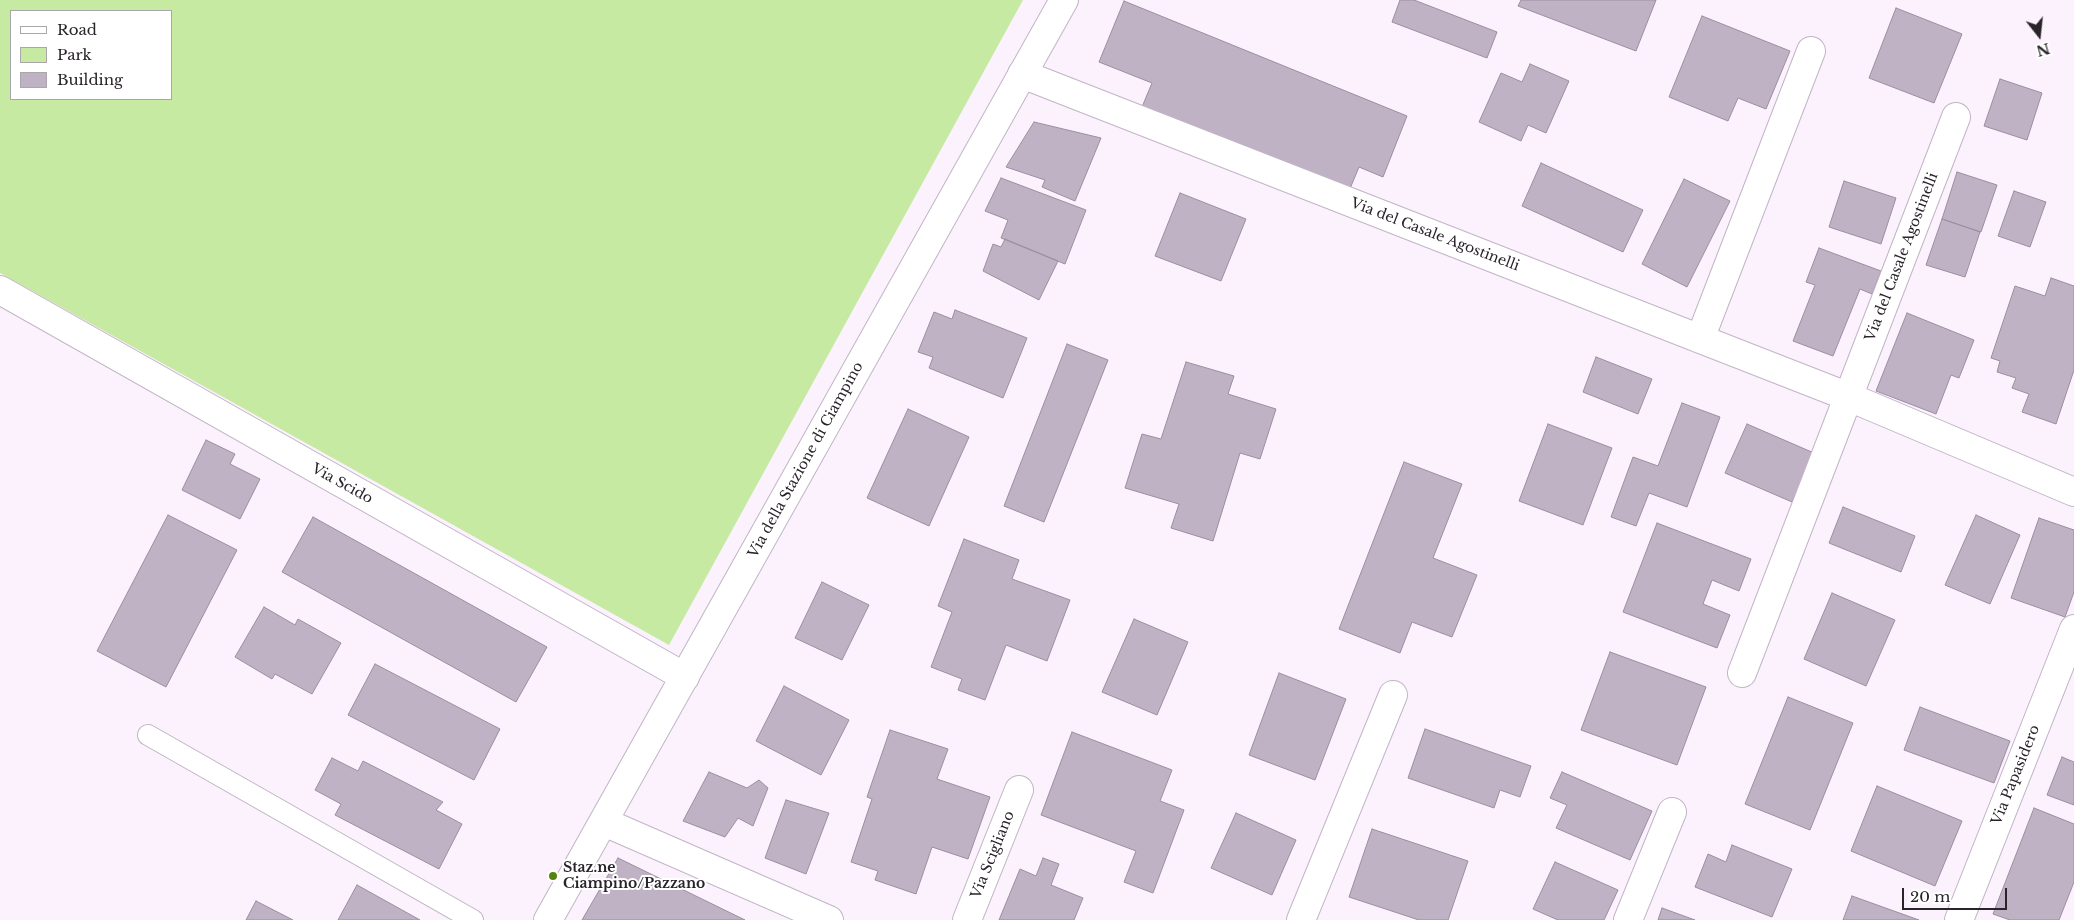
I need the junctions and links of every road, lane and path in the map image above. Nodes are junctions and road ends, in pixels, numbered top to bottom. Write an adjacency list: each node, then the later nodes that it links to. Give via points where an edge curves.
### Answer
1 (1064, 0): 3 (street, Via della Stazione di Ciampino)
2 (1811, 51): 6 (street)
3 (1022, 74): 6 (street, Via del Casale Agostinelli); 11 (street, Via della Stazione di Ciampino)
4 (1956, 117): 7 (street, Via del Casale Agostinelli)
5 (0, 290): 11 (street, Via Scido)
6 (1700, 339): 7 (street, Via del Casale Agostinelli)
7 (1849, 397): 8 (street, Via del Casale Agostinelli); 10 (street, Via del Casale Agostinelli)
8 (2074, 492)
9 (2074, 629): 23 (street, Via Papasidero)
10 (1742, 673)
11 (685, 677): 16 (street, Via della Stazione di Ciampino)
12 (1393, 695): 21 (street)
13 (148, 735): 17 (lane)
14 (1019, 790): 20 (street, Via Scigliano)
15 (1672, 812): 22 (street)
16 (604, 822): 18 (street, Via della Stazione di Ciampino); 19 (street)
17 (473, 920)
18 (548, 920)
19 (829, 920)
20 (967, 920)
21 (1301, 920)
22 (1628, 920)
23 (1959, 920)

